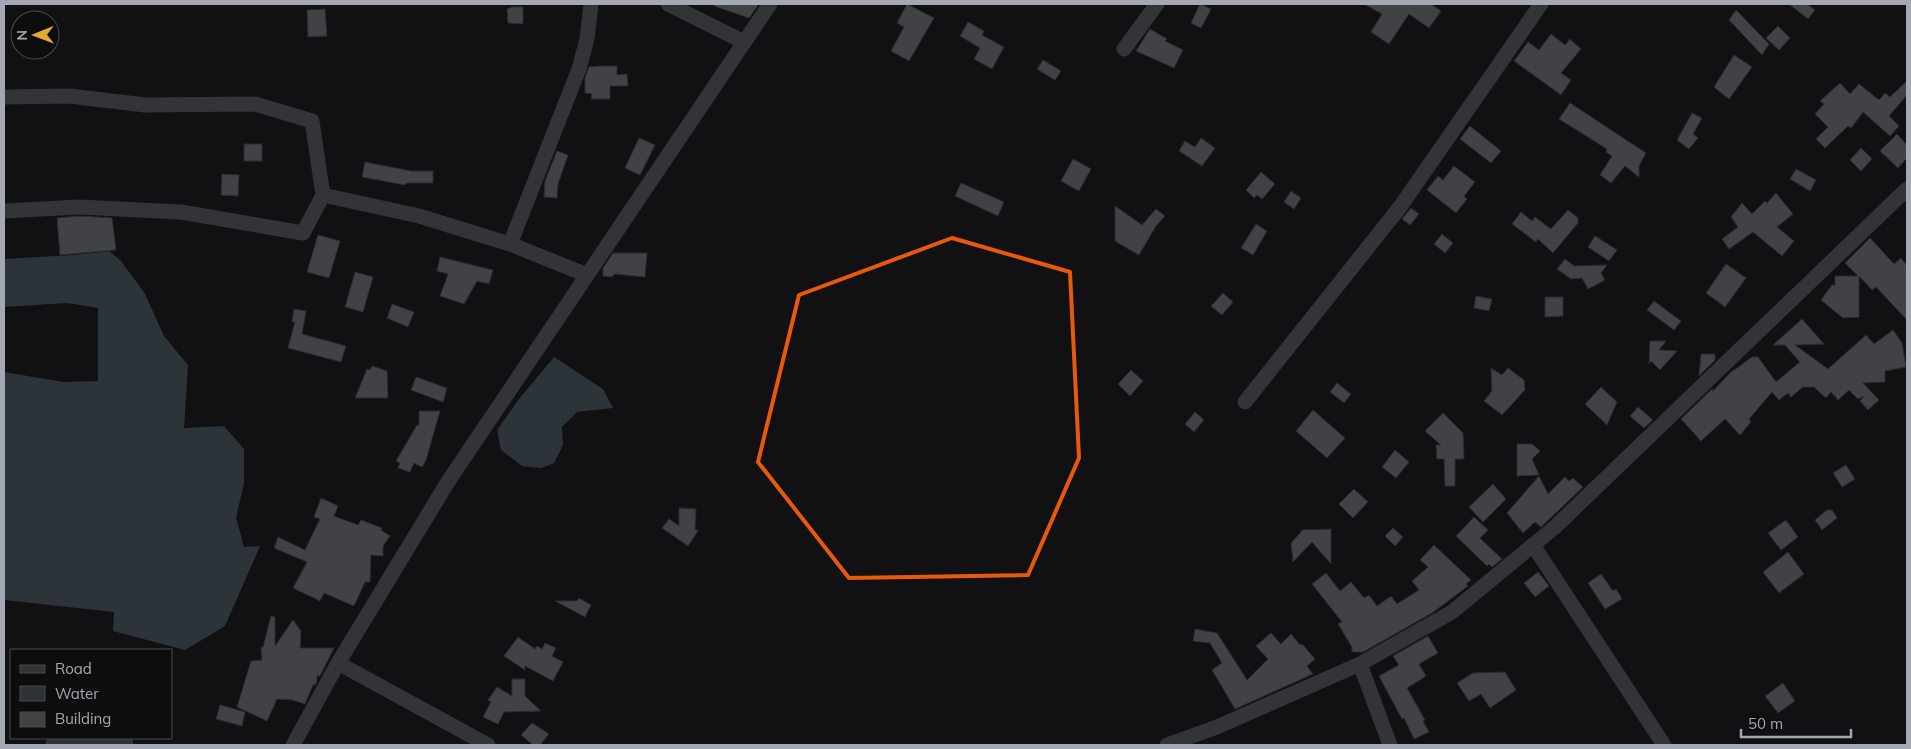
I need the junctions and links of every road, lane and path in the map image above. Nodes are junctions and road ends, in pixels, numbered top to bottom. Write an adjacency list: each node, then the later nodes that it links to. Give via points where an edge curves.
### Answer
1 (591, 4): 12 (street, via 579,69)
2 (668, 4): 6 (street)
3 (770, 4): 6 (street)
4 (1157, 4): 7 (street)
5 (1541, 4): 14 (street, via 1400,207)
6 (744, 42): 13 (street)
7 (1124, 49)
8 (4, 97): 10 (street, via 68,96 145,105 255,104 312,121)
9 (1907, 189): 15 (street)
10 (323, 195): 11 (street, via 303,233 181,212 79,207); 12 (street, via 419,216)
11 (4, 211)
12 (510, 244): 13 (street)
13 (587, 275): 16 (street, via 449,480)
14 (1245, 402)
15 (1533, 545): 17 (street, via 1452,612); 22 (street)
16 (338, 663): 18 (street); 19 (street)
17 (1360, 664): 20 (street, via 1216,727); 21 (street)
18 (293, 745)
19 (488, 745)
20 (1166, 745)
21 (1390, 745)
22 (1664, 745)

